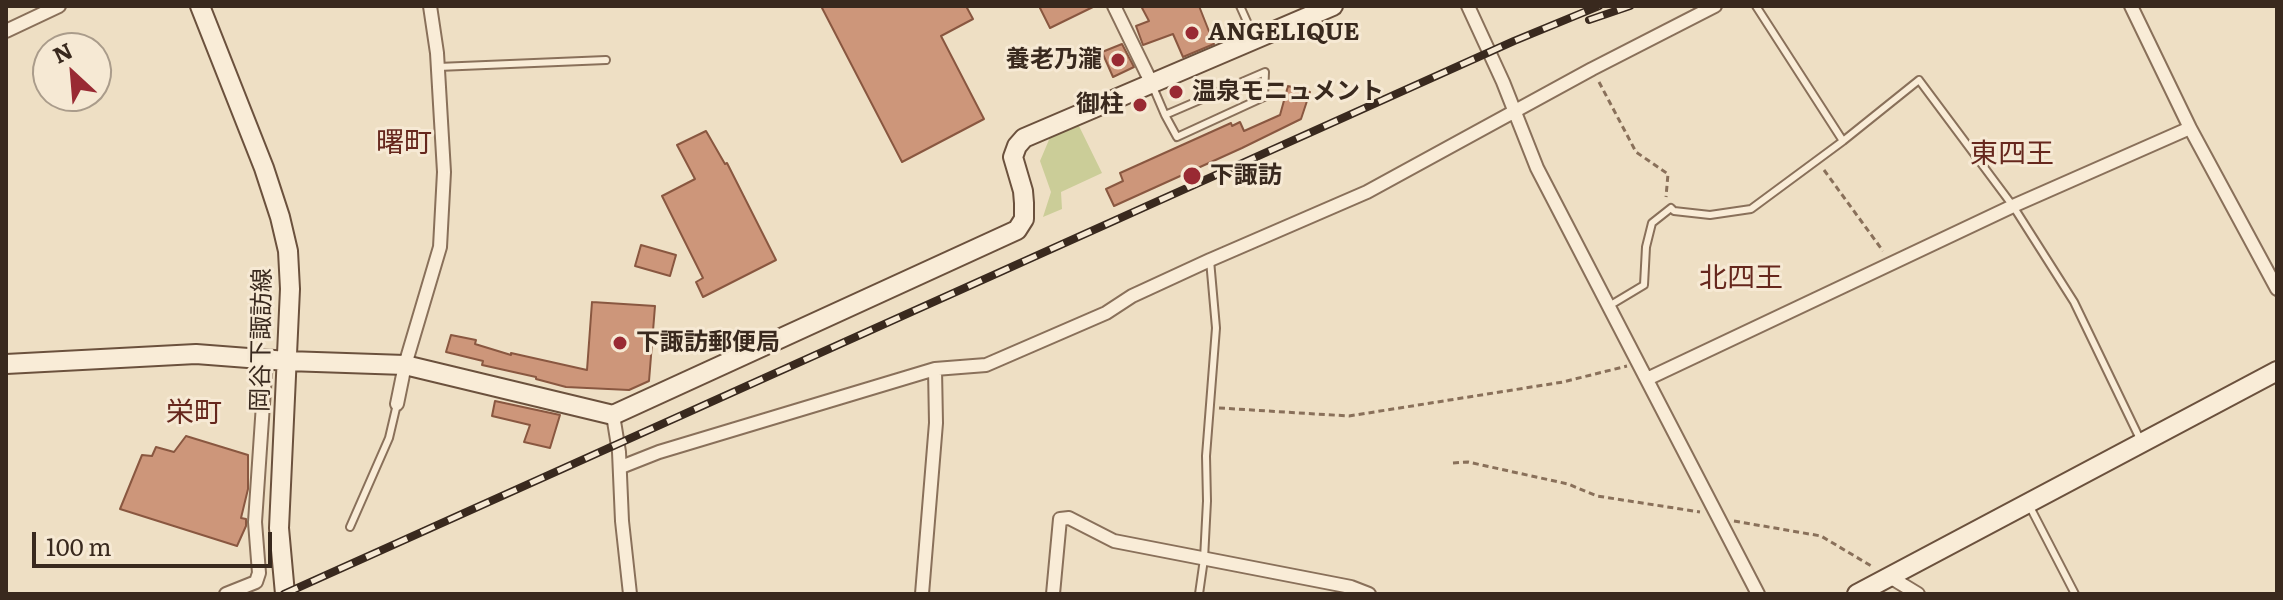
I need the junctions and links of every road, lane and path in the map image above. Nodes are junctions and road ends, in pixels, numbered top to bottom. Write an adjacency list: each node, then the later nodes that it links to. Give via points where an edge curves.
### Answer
1 (59, 6): 11 (street)
2 (200, 6): 29 (street, 岡谷下諏訪線, via 280,217 290,289)
3 (430, 6): 14 (street)
4 (1114, 6): 16 (street)
5 (1240, 6): 12 (lane)
6 (1333, 6): 12 (street)
7 (1468, 6): 17 (street)
8 (1715, 6): 15 (street)
9 (1756, 6): 20 (lane)
10 (2131, 6): 19 (street)
11 (6, 31)
12 (1255, 39): 16 (street)
13 (606, 60): 14 (lane)
14 (438, 67): 32 (street, via 444,172 440,247)
15 (1592, 69): 17 (street); 23 (path, via 1636,152 1668,174 1666,197)
16 (1151, 82): 18 (lane); 38 (street, via 1024,138 1013,157 1024,203 1024,219 1017,230)
17 (1513, 111): 24 (street, via 1367,192); 27 (street)
18 (1165, 115): 18 (lane, via 1177,137 1264,97 1265,72)
19 (2190, 128): 22 (street); 26 (street)
20 (1843, 141): 21 (lane); 22 (lane, via 1919,80)
21 (1817, 160): 23 (lane, via 1751,209 1710,215); 25 (path)
22 (2013, 206): 25 (street); 39 (lane, via 2074,302)
23 (1671, 208): 27 (lane, via 1652,223 1644,285)
24 (1210, 260): 33 (street, via 986,365); 37 (lane, via 1216,328)
25 (1891, 263): 35 (street)
26 (2277, 289)
27 (1609, 306): 31 (street)
28 (266, 360): 29 (street); 30 (street, via 196,354); 47 (street, via 255,522 259,573 256,582)
29 (287, 361): 32 (street); 48 (street, 岡谷下諏訪線, via 279,528)
30 (6, 364)
31 (1638, 364): 35 (street); 37 (path, via 1563,382 1349,416)
32 (405, 365): 36 (street); 38 (street)
33 (935, 369): 41 (street); 50 (street, via 936,423)
34 (2277, 371): 39 (street)
35 (1647, 379): 43 (street)
36 (397, 404): 44 (lane, via 389,438)
37 (1211, 408): 45 (lane)
38 (613, 415): 41 (street)
39 (2141, 442): 42 (street)
40 (1453, 463): 43 (path, via 1568,484 1597,496)
41 (621, 467): 49 (street)
42 (2028, 504): 46 (street); 57 (lane)
43 (1718, 514): 46 (path, via 1821,536); 54 (street)
44 (350, 527)
45 (1204, 559): 51 (street, via 1114,541 1069,518 1060,519); 52 (lane); 53 (street)
46 (1890, 577): 55 (street); 56 (street)
47 (226, 594)
48 (285, 594)
49 (630, 594)
50 (922, 594)
51 (1053, 594)
52 (1199, 594)
53 (1369, 594)
54 (1758, 594)
55 (1857, 594)
56 (1918, 594)
57 (2075, 594)

